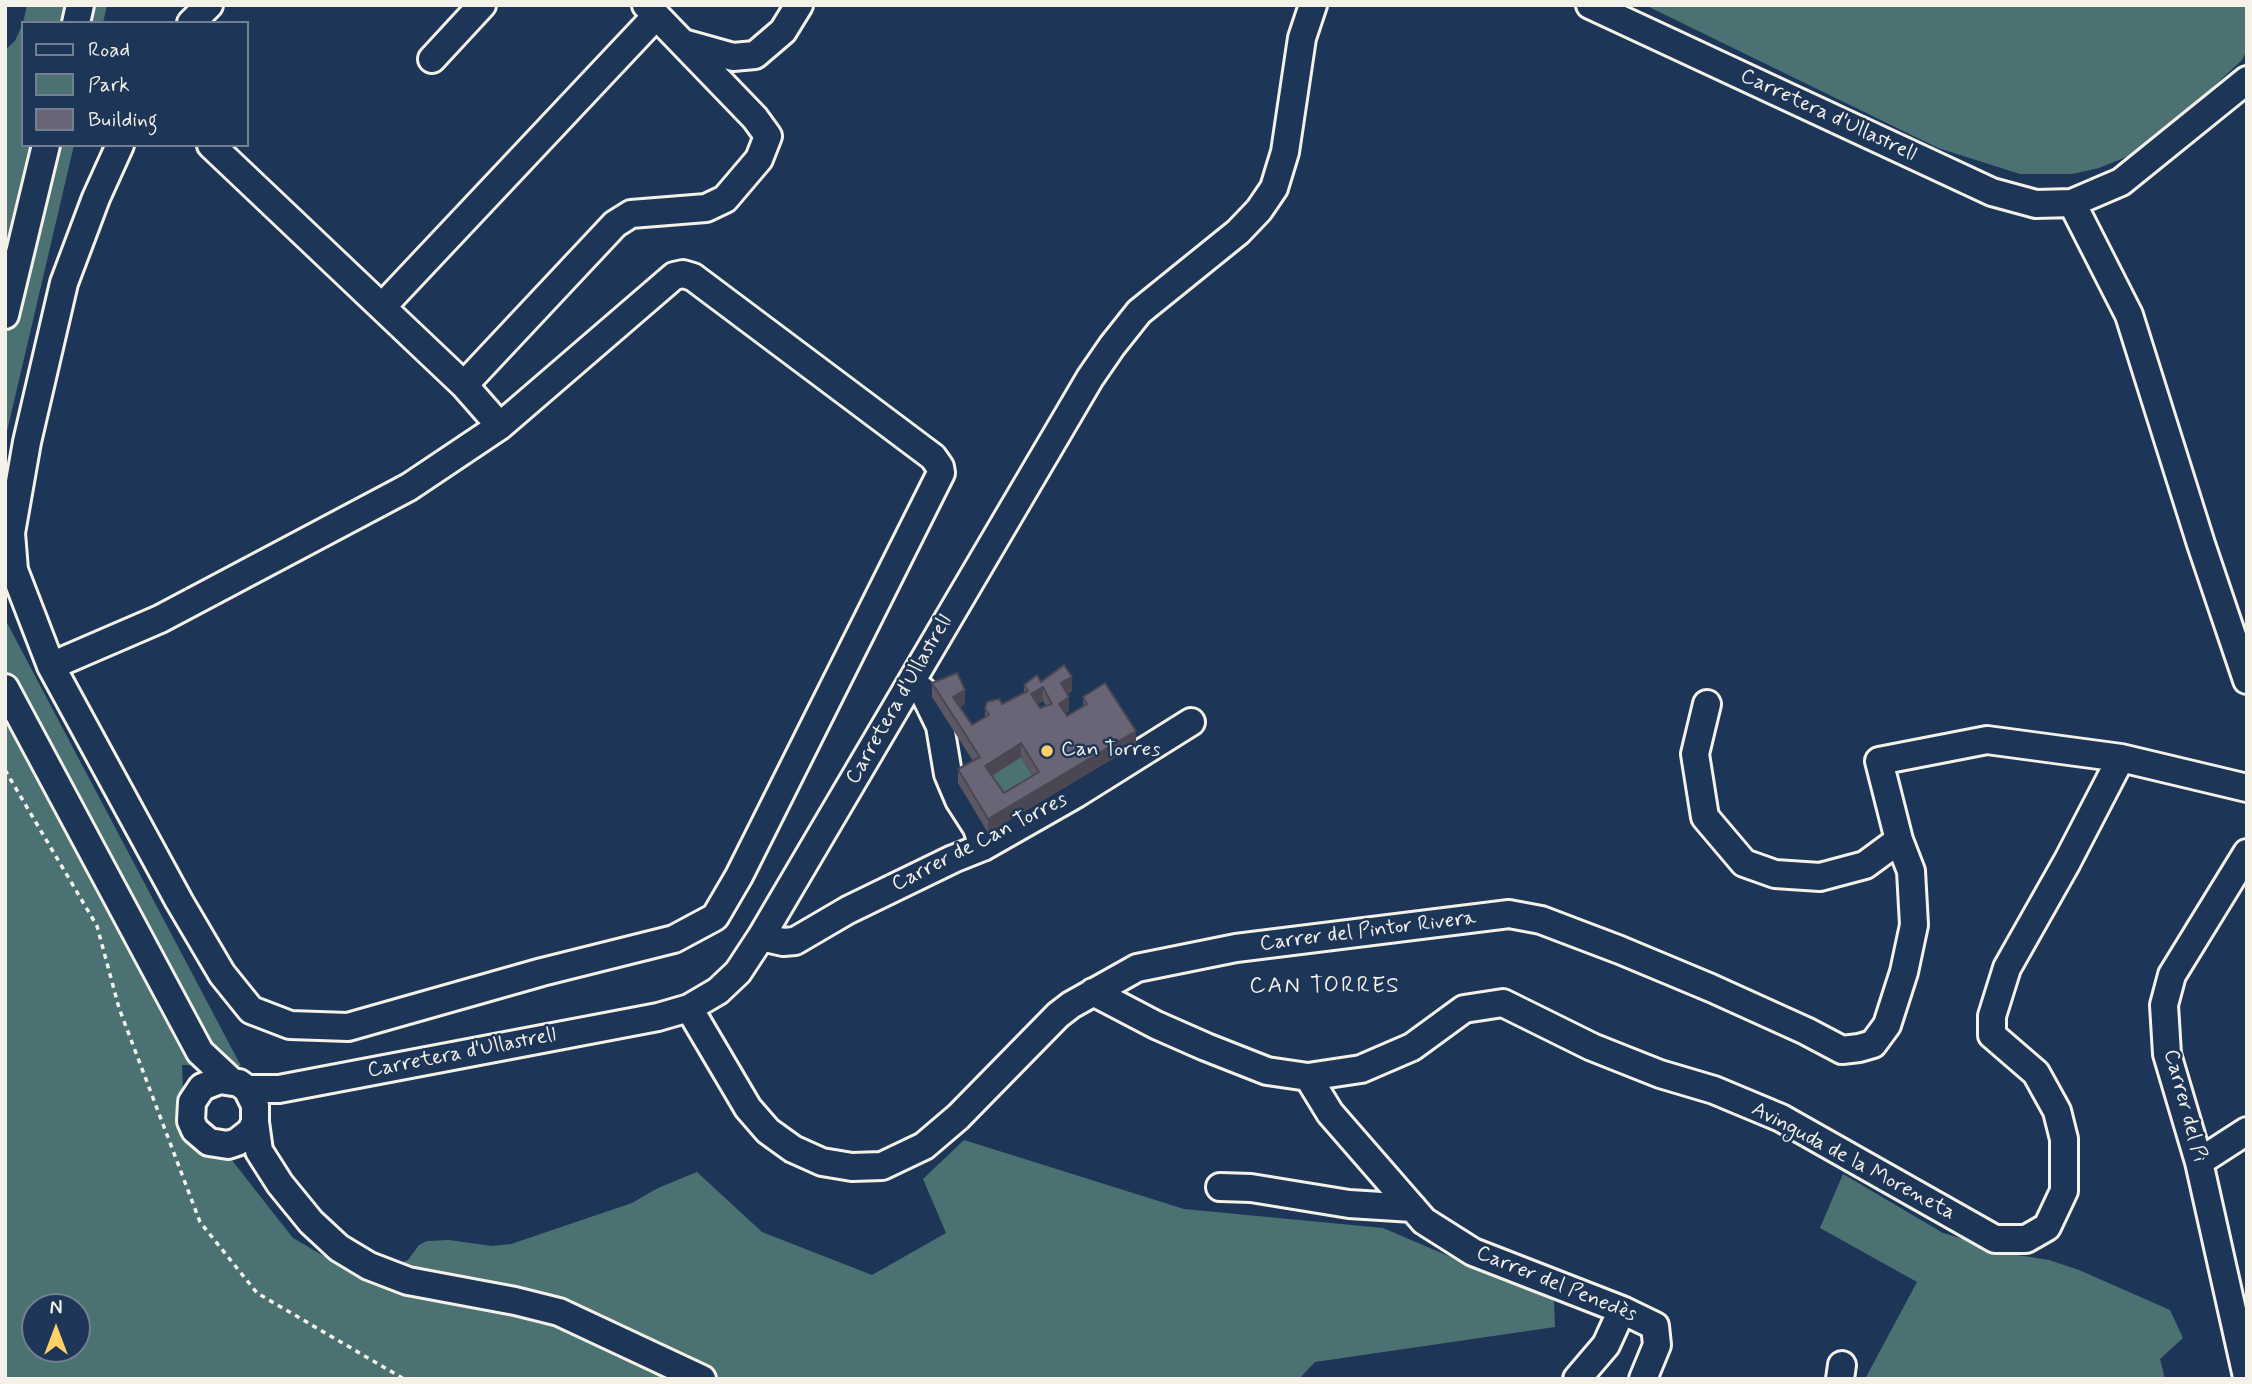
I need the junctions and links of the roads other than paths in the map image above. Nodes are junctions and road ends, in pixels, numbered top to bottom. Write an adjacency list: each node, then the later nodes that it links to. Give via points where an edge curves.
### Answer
1 (209, 5): 7 (street)
2 (482, 5): 9 (street)
3 (799, 5): 8 (street, via 783,32 755,55 733,57)
4 (1313, 5): 21 (street, Carretera d'Ullastrell, via 1302,38 1285,152 1274,188 1238,232 1139,312 1112,346)
5 (1590, 5): 14 (street, Carretera d'Ullastrell, via 1992,192 2036,204)
6 (651, 11): 8 (street); 15 (street)
7 (193, 21)
8 (682, 42): 17 (street, via 768,136 759,159 725,199 706,208 631,214 615,224)
9 (432, 59)
10 (2247, 80): 14 (street, Carretera d'Ullastrell, via 2121,182)
11 (46, 147): 16 (street)
12 (119, 147): 19 (street, via 64,283 11,533 14,570)
13 (213, 147): 15 (street)
14 (2072, 203): 20 (street, via 2129,315)
15 (382, 307): 17 (street)
16 (5, 315)
17 (464, 385): 18 (street)
18 (499, 426): 19 (street, via 409,487 160,619); 19 (street, via 674,276 683,274 933,457 940,467 926,506 739,876 715,917 674,939 348,1027 290,1025 251,1010 222,974 179,901)
19 (51, 666)
20 (2247, 680)
21 (911, 682): 28 (street, via 923,691 937,718 948,774); 30 (street, Carretera d'Ullastrell)
22 (5, 688): 33 (street)
23 (1707, 704): 27 (street, via 1695,754 1705,817 1744,863 1775,874 1820,877 1865,865)
24 (1191, 722): 28 (street, Carrer de Can Torres)
25 (2121, 758): 26 (street); 27 (street, Carrer del Pintor Rivera, via 1987,740 1879,761); 34 (street, Avinguda de la Moreneta, via 2007,968 1992,1016 1992,1035 2035,1073 2057,1111 2064,1139 2064,1191 2048,1227 2026,1239 1995,1239 1781,1118 1592,1047 1503,1003 1464,1009 1412,1047 1361,1069)
26 (2247, 788)
27 (1899, 840): 31 (street, Carrer del Pintor Rivera, via 1911,871 1914,925 1887,1025 1873,1044 1858,1048 1842,1050 1631,955 1541,920 1508,914 1236,948 1137,968)
28 (983, 847): 30 (street, Carrer de Can Torres, via 848,910 795,941)
29 (2247, 853): 39 (street, Carrer del Pi, via 2172,975 2164,1005 2168,1054)
30 (761, 937): 32 (street, Carretera d'Ullastrell, via 738,972)
31 (1093, 992): 32 (street, Carrer del Pintor Rivera, via 1058,1016 925,1146 882,1166 822,1162 793,1149 768,1130 748,1108); 34 (street, Avinguda de la Moreneta, via 1156,1025 1267,1071)
32 (689, 1008): 36 (street, Carretera d'Ullastrell)
33 (201, 1052): 35 (street); 36 (street)
34 (1308, 1077): 41 (street, Carrer del Penedès, via 1330,1112)
35 (202, 1087): 36 (street, via 210,1082); 38 (street, via 192,1102 195,1130 218,1145)
36 (246, 1099): 38 (street)
37 (2247, 1131): 39 (street)
38 (248, 1147): 44 (street, via 311,1223 369,1266 408,1281 559,1312)
39 (2199, 1162): 43 (street, Carrer del Pi)
40 (1220, 1186): 41 (street)
41 (1413, 1208): 42 (street, Carrer del Penedès, via 1424,1221 1473,1252)
42 (1622, 1310): 45 (street, via 1606,1345); 46 (street, Carrer del Penedès, via 1655,1326 1657,1345)
43 (2247, 1377)
44 (702, 1379)
45 (1577, 1379)
46 (1643, 1379)

